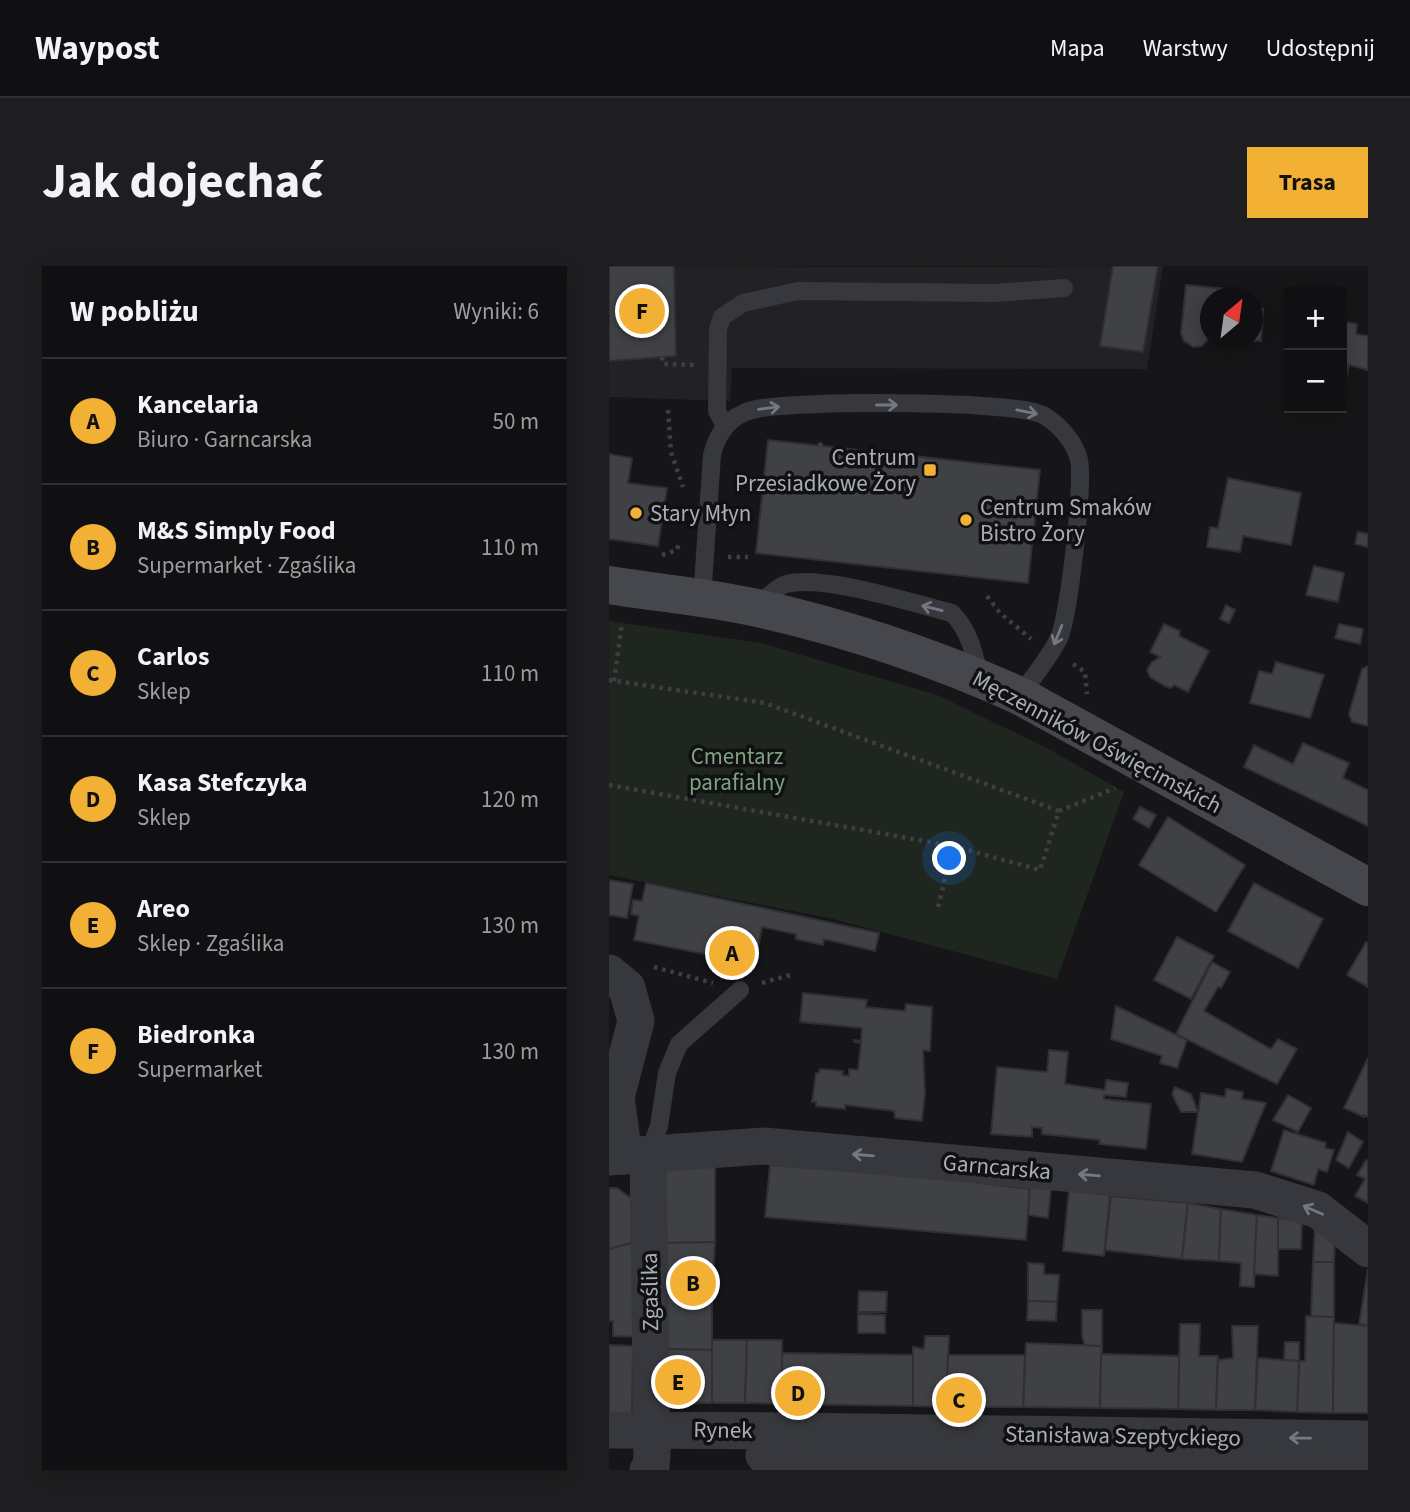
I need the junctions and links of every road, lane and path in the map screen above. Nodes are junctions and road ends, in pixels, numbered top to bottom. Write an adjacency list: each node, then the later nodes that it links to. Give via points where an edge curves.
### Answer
1 (1064, 288): 3 (lane, via 995,293 797,291 743,303 722,317)
2 (662, 357): 3 (path, via 663,364)
3 (717, 367): 5 (lane, via 717,411)
4 (668, 410): 8 (path, via 671,452)
5 (725, 426): 13 (lane, via 712,455); 19 (lane, one-way to 19, via 752,410 782,406 946,405 1020,410 1042,415 1060,429 1079,461 1072,569 1059,638)
6 (821, 439): 7 (path)
7 (820, 446)
8 (686, 495)
9 (681, 532): 10 (path)
10 (679, 544)
11 (609, 585): 13 (street, Męczenników Oświęcimskich)
12 (988, 596): 16 (path, via 1000,613)
13 (702, 598): 14 (street, Męczenników Oświęcimskich)
14 (757, 608): 17 (street, Męczenników Oświęcimskich, via 857,634); 17 (lane, one-way to 14, via 971,641 952,613 806,581 783,584)
15 (622, 623): 18 (path)
16 (1033, 640)
17 (980, 678): 19 (street, Męczenników Oświęcimskich)
18 (612, 680): 22 (path, via 765,703)
19 (1020, 696): 24 (street, Męczenników Oświęcimskich)
20 (1126, 784): 22 (path)
21 (609, 785): 23 (path)
22 (1059, 811): 23 (path, via 1040,870)
23 (953, 846): 25 (path)
24 (1368, 887)
25 (938, 907)
26 (625, 969): 28 (path); 29 (street, Zgaślika, via 636,1021 616,1097)
27 (790, 975): 28 (path)
28 (740, 990): 29 (lane, via 679,1044 667,1073 659,1126)
29 (627, 1156): 30 (street, Garncarska, one-way to 29, via 1318,1210 1255,1190 764,1146); 33 (street, Zgaślika)
30 (1368, 1249)
31 (609, 1430): 33 (street, Rynek)
32 (1368, 1439): 35 (street, Stanisława Szeptyckiego, one-way to 35)
33 (651, 1451): 34 (street, Rynek)
34 (786, 1455): 35 (street, Stanisława Szeptyckiego)
35 (1093, 1457): 36 (street)
36 (1368, 1467)

